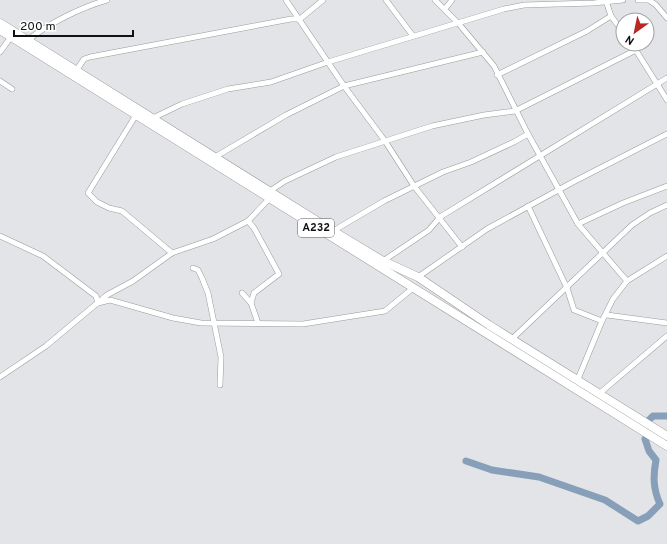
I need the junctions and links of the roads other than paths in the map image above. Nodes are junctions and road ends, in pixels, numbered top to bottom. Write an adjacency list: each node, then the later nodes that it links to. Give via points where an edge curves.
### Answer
1 (107, 0): 21 (street, via 79,9)
2 (286, 0): 14 (street)
3 (323, 0): 14 (street)
4 (386, 0): 19 (street)
5 (435, 0): 11 (street)
6 (452, 0): 11 (street)
7 (623, 0): 10 (street)
8 (638, 0): 9 (street)
9 (648, 0): 13 (street)
10 (606, 1): 12 (street); 17 (street, via 524,5)
11 (445, 9): 17 (street)
12 (610, 16): 15 (street); 28 (street, via 587,31)
13 (667, 18)
14 (300, 19): 26 (street); 27 (street, via 90,57 84,59)
15 (615, 22)
16 (0, 23): 21 (highway, A232)
17 (459, 24): 19 (street); 23 (street)
18 (0, 30): 20 (highway, A232)
19 (412, 36): 26 (street)
20 (11, 37): 22 (street); 32 (highway, A232)
21 (27, 40): 27 (highway, A232)
22 (1, 49)
23 (483, 52): 28 (street, via 494,66); 33 (street)
24 (632, 52): 36 (street)
25 (637, 52): 31 (street)
26 (328, 62): 33 (street); 38 (street, via 271,82 228,89 182,104)
27 (76, 71): 32 (highway, A232)
28 (497, 75): 36 (street)
29 (667, 78): 31 (street)
30 (0, 81): 34 (street)
31 (658, 83): 35 (street); 42 (street)
32 (91, 84): 37 (highway, A232); 38 (highway, A232)
33 (344, 86): 41 (street); 43 (street, via 286,115)
34 (12, 89)
35 (667, 100)
36 (515, 110): 39 (street); 41 (street, via 432,126)
37 (136, 115): 47 (highway, A232); 58 (street, via 88,193 97,202 122,211)
38 (153, 118): 43 (highway, A232)
39 (528, 134): 42 (street); 44 (street)
40 (667, 134): 46 (street)
41 (385, 141): 44 (street); 47 (street, via 336,157 286,181)
42 (541, 156): 46 (street); 51 (street)
43 (214, 157): 47 (highway, A232)
44 (414, 186): 51 (street); 54 (street)
45 (667, 186): 53 (street)
46 (558, 190): 50 (street); 53 (street)
47 (270, 195): 48 (highway, A232); 52 (street)
48 (284, 204): 54 (highway, A232); 64 (highway, A232)
49 (667, 205): 57 (street, via 632,226)
50 (528, 206): 56 (street, via 487,229); 65 (street)
51 (440, 217): 56 (street); 60 (street, via 430,230)
52 (248, 220): 58 (street, via 213,239); 69 (street, via 279,274 254,293)
53 (578, 224): 57 (street)
54 (333, 231): 60 (highway, A232)
55 (0, 236): 68 (street, via 43,256 96,296)
56 (462, 247): 62 (street)
57 (603, 252): 63 (street); 65 (street)
58 (172, 253): 67 (street)
59 (667, 256): 63 (street)
60 (383, 260): 62 (highway, A232)
61 (194, 268): 72 (street, via 198,270 208,293)
62 (418, 277): 75 (highway, A232)
63 (627, 281): 70 (street, via 613,299)
64 (413, 288): 73 (street, via 385,311 303,324); 76 (highway, A232)
65 (567, 288): 71 (street, via 573,308 577,312); 78 (street)
66 (242, 293): 69 (street)
67 (109, 298): 68 (street); 72 (street, via 173,318)
68 (98, 303): 79 (street, via 46,346)
69 (251, 303): 73 (street)
70 (607, 315): 71 (street); 74 (street)
71 (602, 321): 80 (street)
72 (214, 323): 73 (street); 81 (street, via 221,357)
73 (258, 323)
74 (667, 323)
75 (489, 325): 76 (highway); 78 (highway, A232)
76 (484, 332): 84 (highway, A232)
77 (667, 336): 82 (street)
78 (512, 339): 80 (highway, A232)
79 (0, 377)
80 (578, 379): 82 (highway, A232)
81 (220, 385)
82 (600, 393): 83 (highway, A232)
83 (667, 436)
84 (667, 446)

